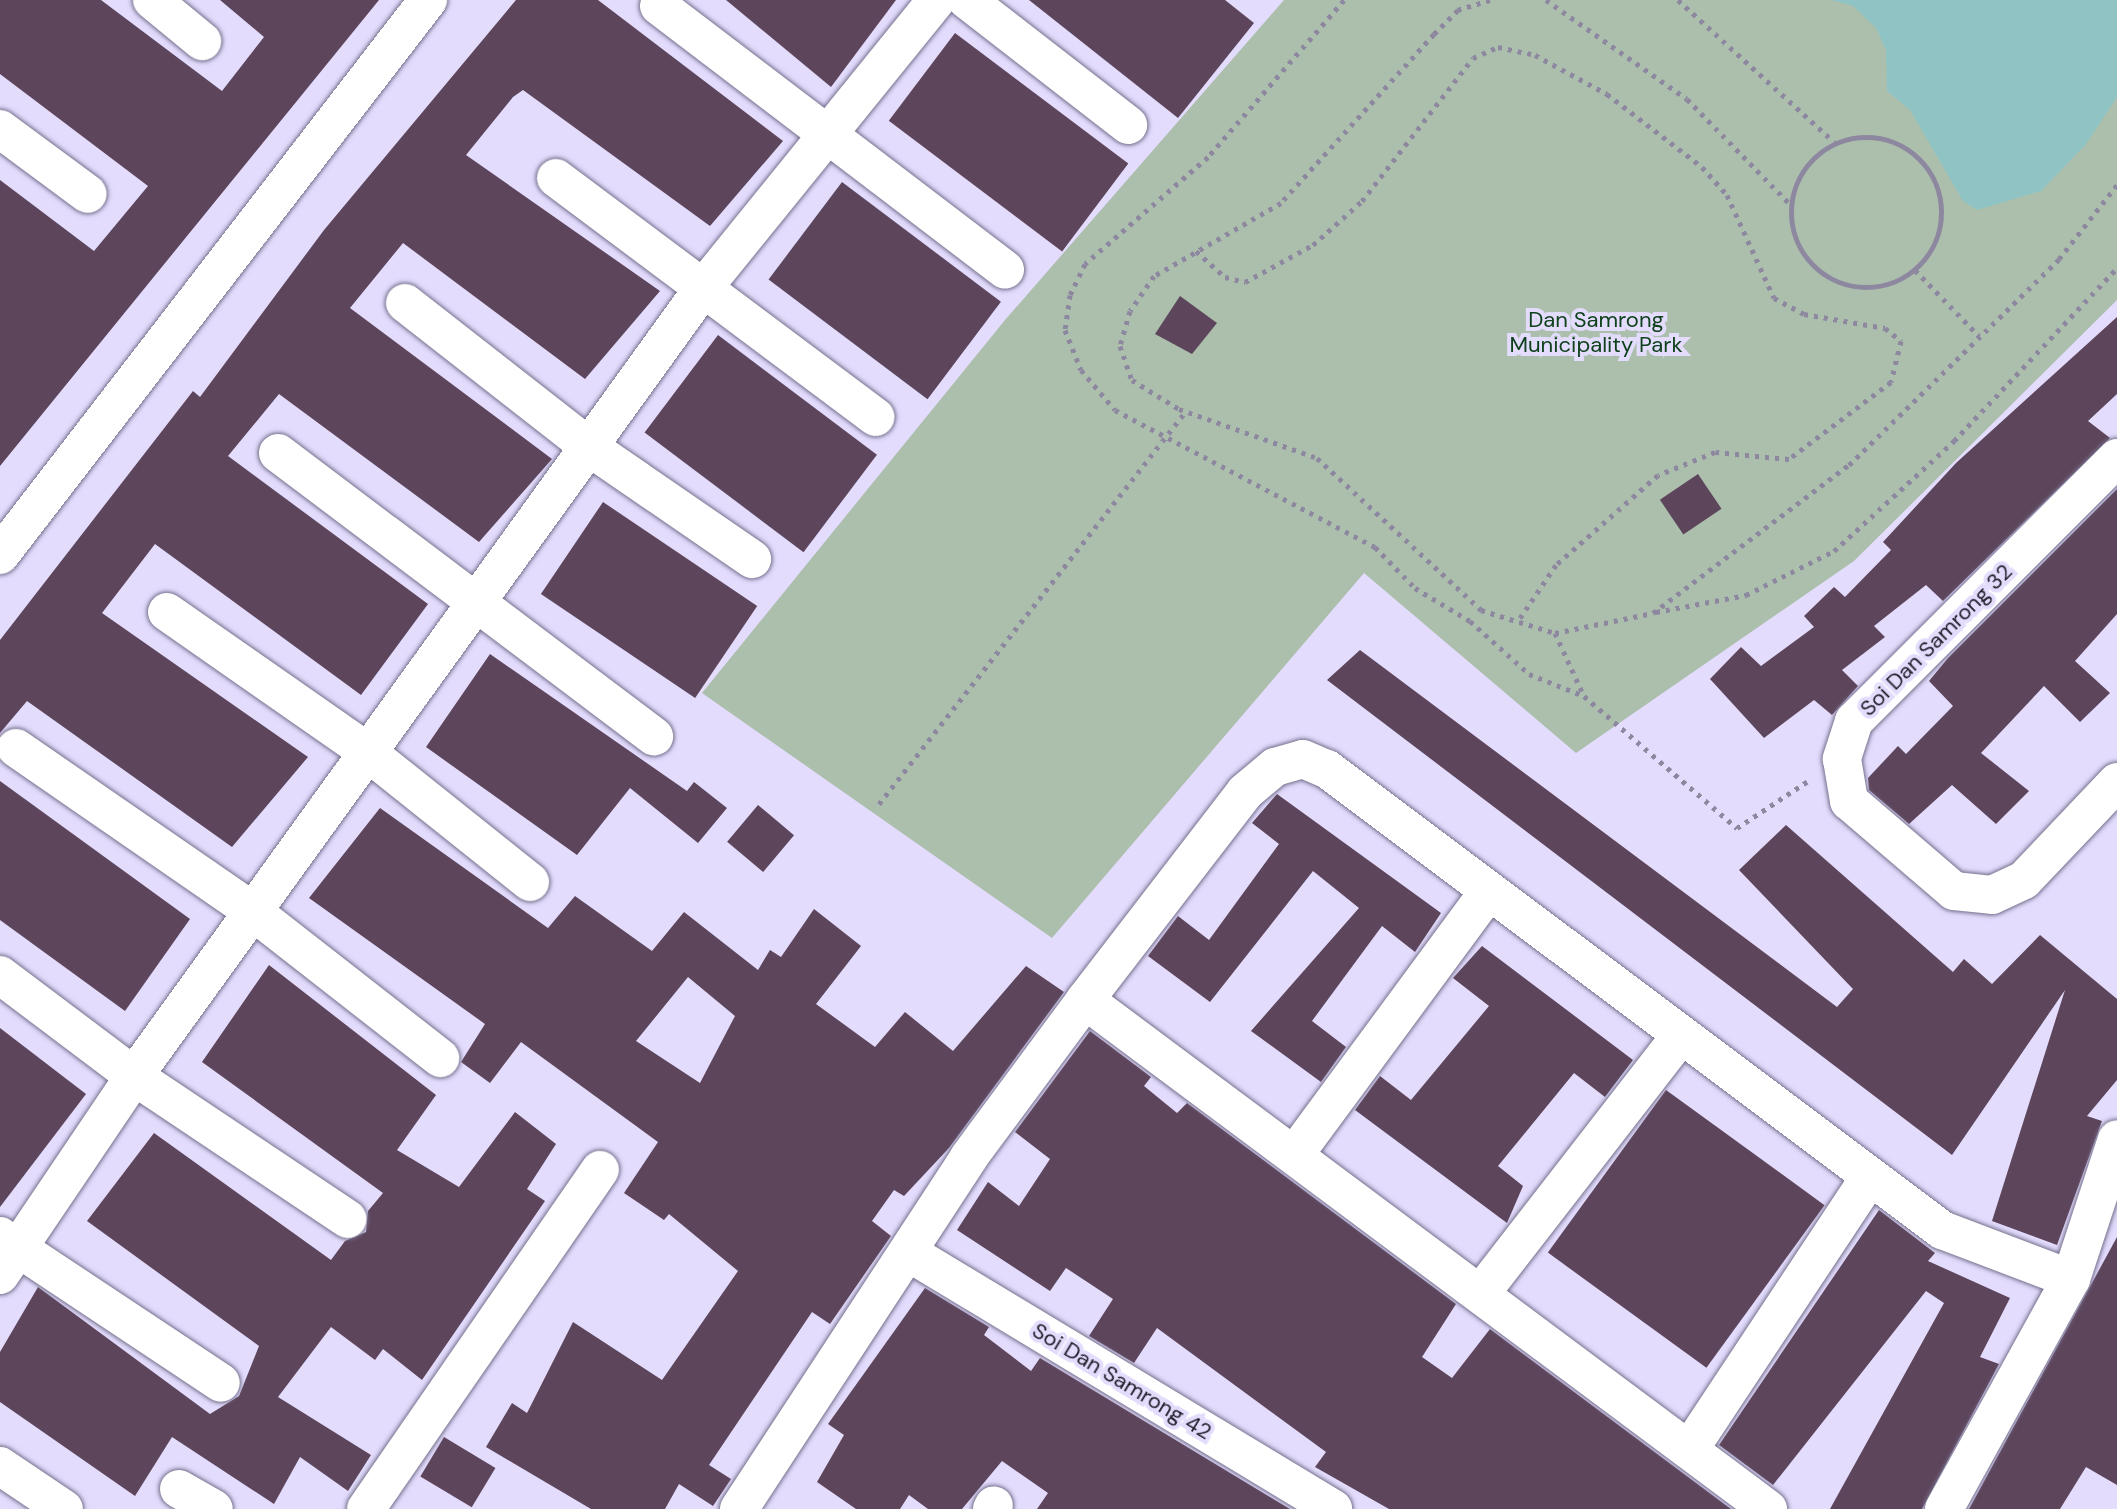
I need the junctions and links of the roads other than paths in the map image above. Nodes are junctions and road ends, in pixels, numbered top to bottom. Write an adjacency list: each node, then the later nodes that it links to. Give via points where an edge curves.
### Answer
1 (152, 0): 6 (street)
2 (428, 0): 19 (street)
3 (936, 0): 9 (street)
4 (967, 0): 7 (street)
5 (659, 6): 9 (street)
6 (202, 41)
7 (1128, 125)
8 (0, 129): 11 (street)
9 (830, 137): 12 (street); 13 (street)
10 (556, 178): 13 (street)
11 (88, 194)
12 (1005, 270)
13 (704, 287): 15 (street); 16 (street)
14 (405, 303): 16 (street)
15 (875, 417)
16 (589, 447): 20 (street); 21 (street)
17 (278, 453): 21 (street)
18 (2117, 458): 26 (street, Soi Dan Samrong 32, via 1854,721 1842,759 1849,801 1954,891 1992,895 2024,880)
19 (0, 555)
20 (752, 559)
21 (477, 607): 23 (street); 25 (street)
22 (167, 612): 25 (street)
23 (654, 736)
24 (16, 748): 29 (street)
25 (366, 751): 27 (street); 29 (street)
26 (2117, 782)
27 (530, 882)
28 (1489, 891): 31 (street, via 1327,769 1303,759 1275,767 1245,792); 32 (street); 36 (street)
29 (252, 911): 33 (street); 34 (street)
30 (0, 975): 34 (street)
31 (1085, 1000): 36 (street); 42 (street, via 969,1157)
32 (1678, 1039): 38 (street); 44 (street)
33 (440, 1058)
34 (134, 1076): 40 (street); 41 (street)
35 (2117, 1139): 39 (street)
36 (1295, 1154): 44 (street)
37 (600, 1170): 52 (street)
38 (1870, 1177): 43 (street, via 1942,1230); 46 (street)
39 (2106, 1211): 43 (street)
40 (348, 1219)
41 (6, 1253): 45 (street)
42 (911, 1254): 49 (street); 53 (street, Soi Dan Samrong 42)
43 (2071, 1279): 55 (street)
44 (1481, 1293): 46 (street)
45 (221, 1383)
46 (1689, 1450): 54 (street)
47 (0, 1466): 50 (street)
48 (179, 1489): 51 (street)
49 (753, 1504)
50 (64, 1509)
51 (214, 1509)
52 (366, 1509)
53 (1333, 1509)
54 (1768, 1509)
55 (1944, 1509)

